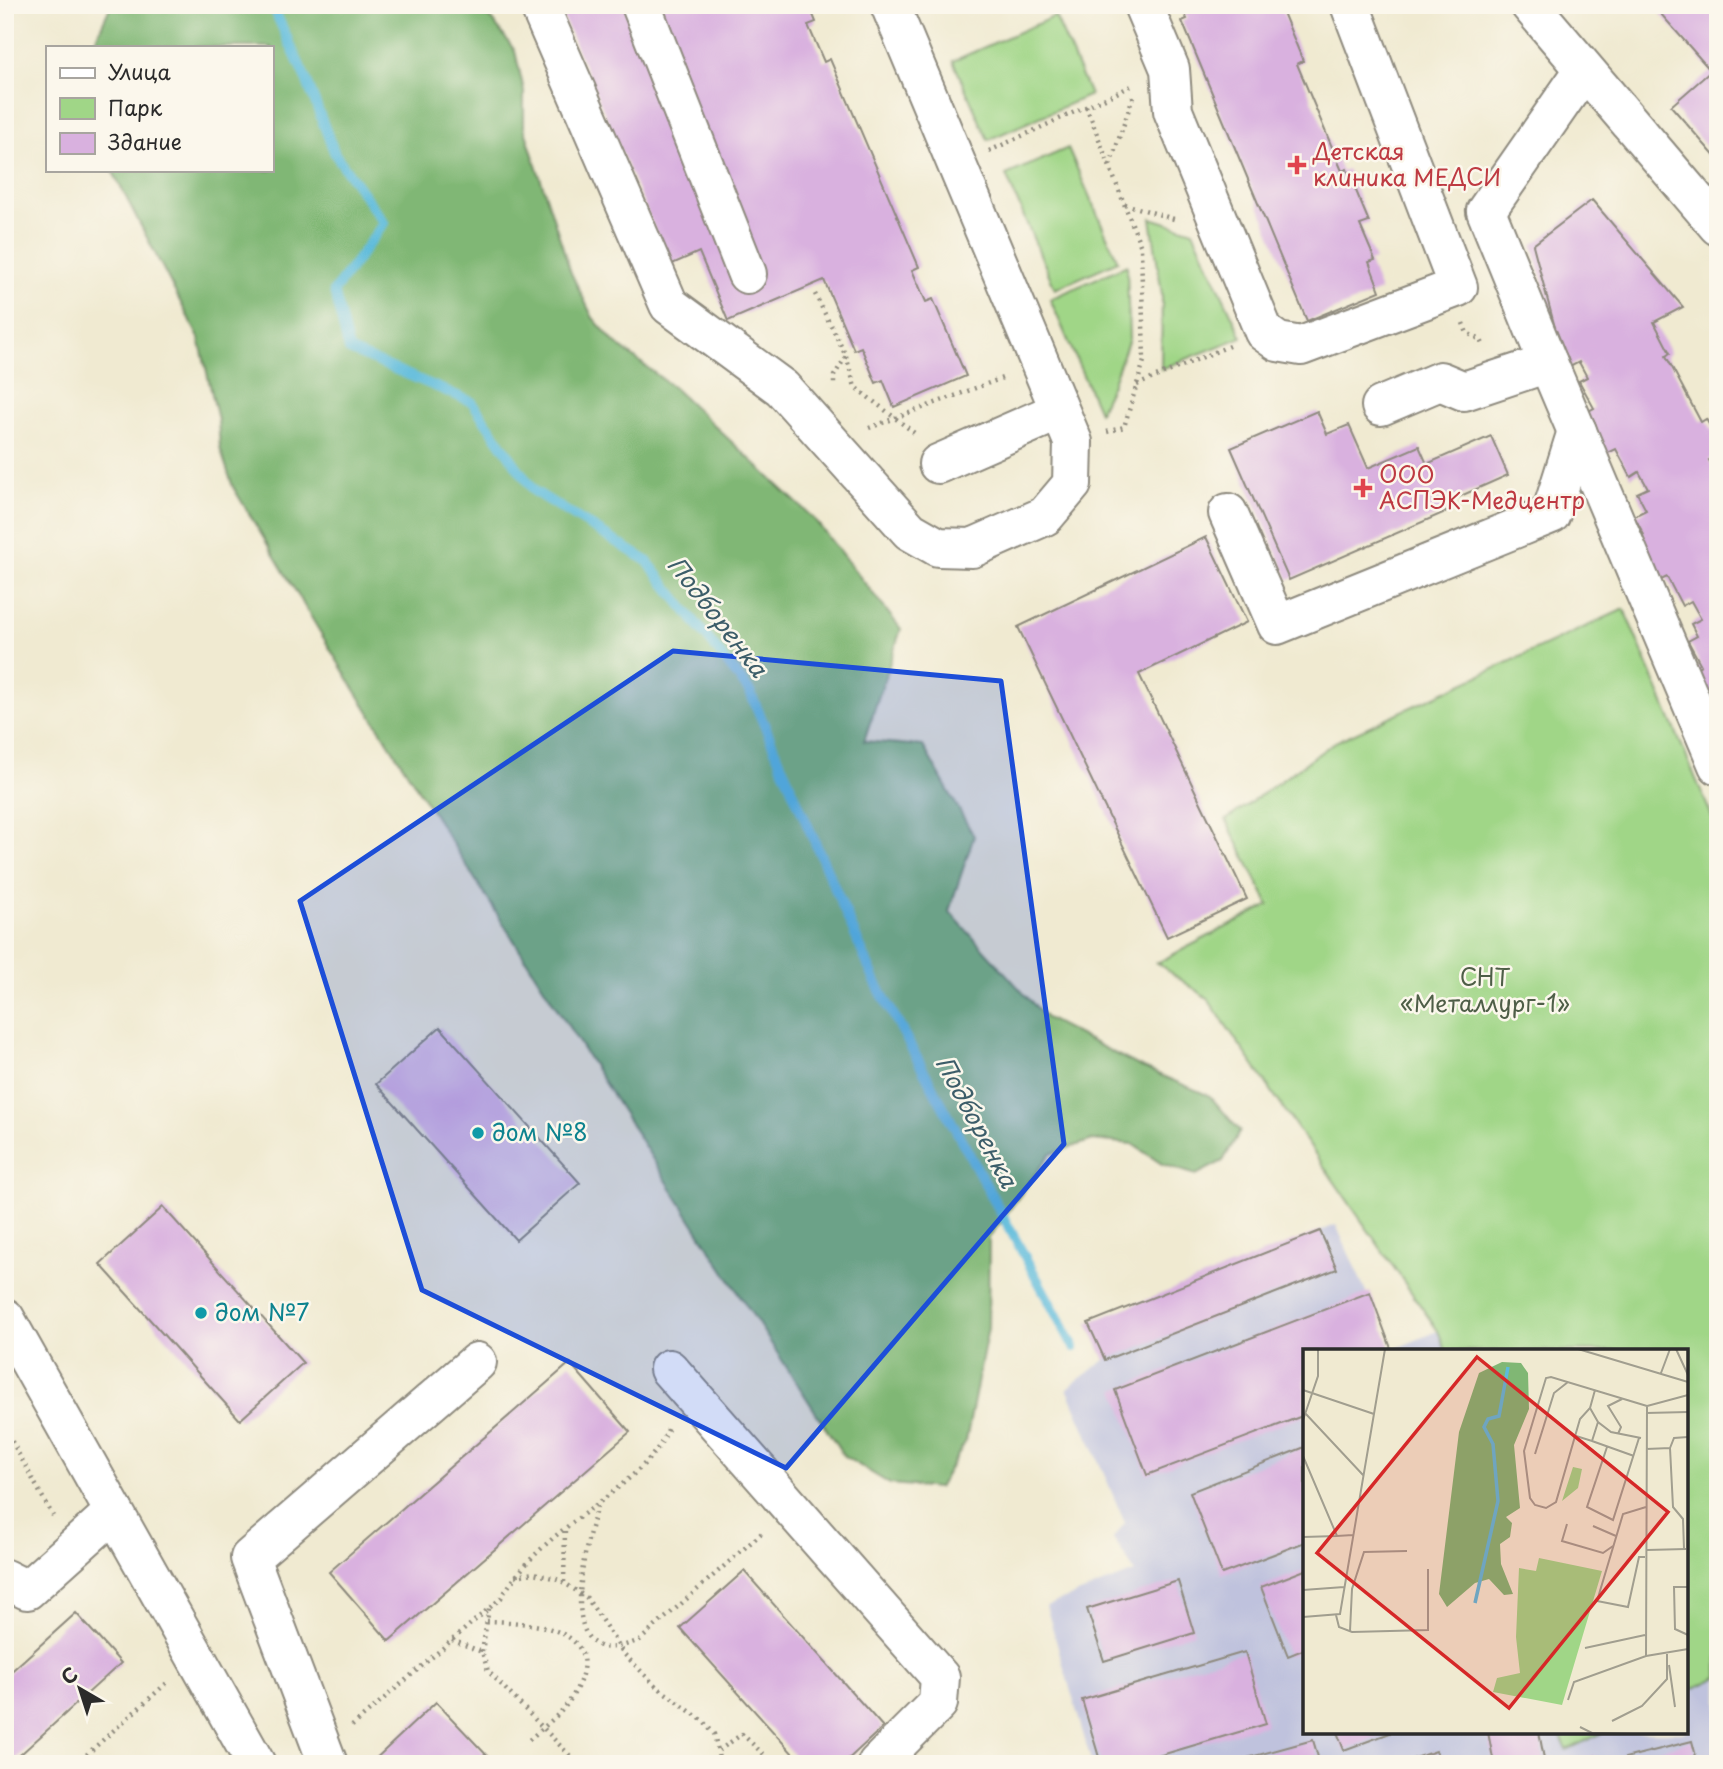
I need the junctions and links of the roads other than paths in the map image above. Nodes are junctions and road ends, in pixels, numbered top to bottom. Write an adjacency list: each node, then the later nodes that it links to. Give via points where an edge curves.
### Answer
1 (539, 5): 12 (street, via 670,304 782,388 910,531 938,547 972,548 1045,516 1072,484)
2 (641, 5): 9 (street)
3 (891, 5): 12 (street)
4 (1143, 5): 5 (street, via 1170,68 1173,111 1264,332 1278,342 1301,346 1458,287)
5 (1350, 5)
6 (1530, 5): 7 (street)
7 (1584, 70): 8 (street); 10 (street, via 1486,211)
8 (1718, 226)
9 (747, 274)
10 (1548, 363): 11 (street, via 1464,391 1440,381); 13 (street)
11 (1381, 406)
12 (1066, 426): 14 (street)
13 (1577, 431): 15 (street, via 1551,514 1277,625); 16 (street)
14 (943, 461)
15 (1228, 513)
16 (1718, 765)
17 (5, 1318): 20 (street)
18 (477, 1362): 22 (street, via 250,1558)
19 (669, 1369): 24 (street, via 940,1676 938,1703)
20 (114, 1512): 21 (street, via 72,1551); 23 (street)
21 (13, 1593)
22 (326, 1757)
23 (256, 1764)
24 (877, 1764)

